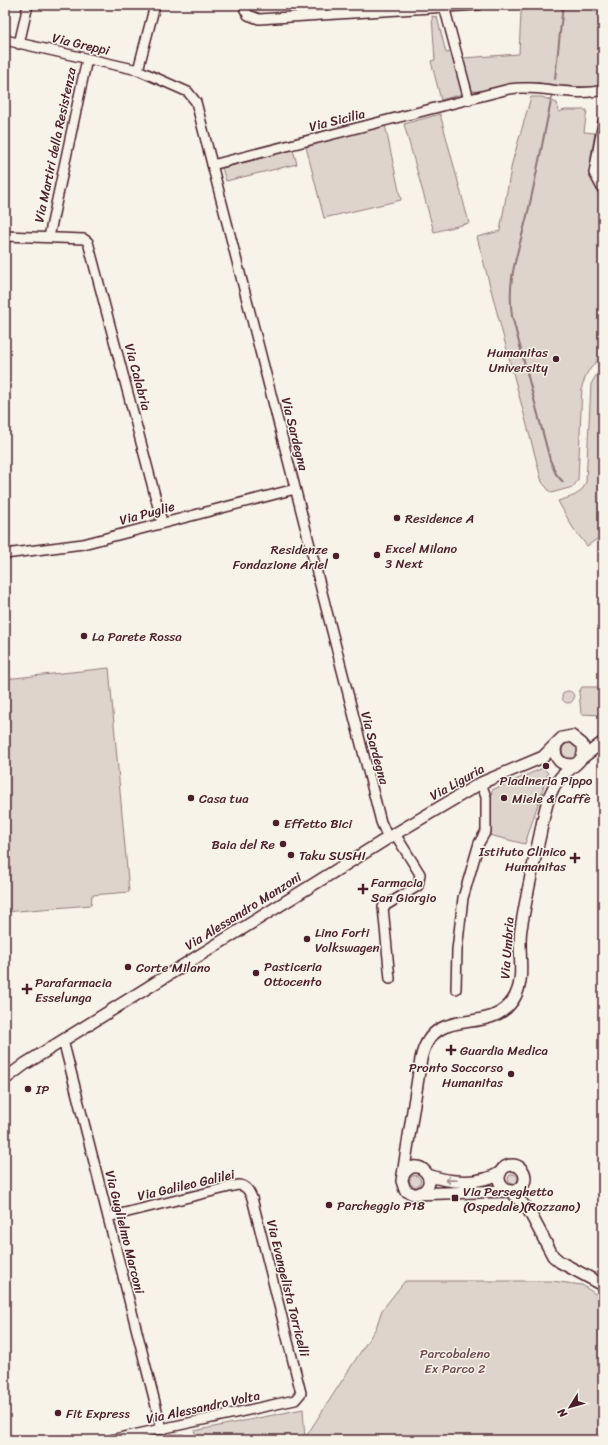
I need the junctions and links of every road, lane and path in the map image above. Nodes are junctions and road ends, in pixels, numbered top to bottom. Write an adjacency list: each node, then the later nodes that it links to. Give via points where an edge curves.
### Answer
1 (28, 5): 7 (street)
2 (155, 5): 9 (street)
3 (247, 5): 5 (street, via 248,15 259,18)
4 (478, 5): 5 (street)
5 (444, 6): 11 (street)
6 (5, 40): 7 (street, Via Greppi)
7 (19, 44): 8 (street, Via Greppi)
8 (86, 59): 9 (street, Via Greppi); 16 (street, Via Martiri della Resistenza)
9 (138, 70): 13 (street, Via Sardegna, via 188,92 192,97 200,112)
10 (603, 90): 11 (street, Via Sicilia, via 579,94 522,87)
11 (469, 100): 13 (street, Via Sicilia)
12 (603, 122): 14 (street, via 594,173)
13 (212, 165): 17 (street, Via Sardegna)
14 (603, 190)
15 (5, 236): 16 (street)
16 (49, 237): 18 (street, Via Calabria, via 86,240)
17 (295, 489): 18 (street, Via Puglie); 28 (street, Via Sardegna, via 381,822)
18 (162, 522): 19 (street, Via Puglie, via 83,544)
19 (5, 554)
20 (578, 739): 21 (street); 22 (street, via 572,736 565,737); 25 (street, via 584,747)
21 (603, 742): 25 (street)
22 (557, 744): 23 (street, Via Liguria); 24 (street, via 555,748)
23 (543, 757): 24 (street, Via Liguria); 27 (street, Via Liguria)
24 (559, 760): 25 (street, via 566,765); 26 (street)
25 (579, 761): 26 (street, Via Umbria)
26 (557, 782): 33 (street, Via Umbria, via 549,798 526,897 520,932 520,982 513,1001 499,1014 479,1021 448,1025 428,1041 421,1059)
27 (481, 783): 28 (street, Via Liguria); 30 (street, via 486,797 486,831 479,843 463,898)
28 (391, 836): 29 (street, Via Sardegna, via 420,874 420,880 418,886 383,907); 31 (street, Via Alessandro Manzoni)
29 (390, 978)
30 (456, 989)
31 (63, 1040): 32 (street, Via Alessandro Manzoni); 42 (street, Via Guglielmo Marconi)
32 (7, 1076)
33 (409, 1140): 34 (street, via 413,1154); 36 (street)
34 (425, 1172): 35 (street, one-way to 34, via 488,1179 464,1180 439,1179); 36 (street, via 413,1167); 40 (street, via 428,1187)
35 (501, 1172): 37 (street, via 510,1165 519,1167 525,1175); 39 (street, via 500,1183)
36 (403, 1176): 40 (street, via 405,1190)
37 (525, 1183): 39 (street, via 520,1189); 41 (street)
38 (246, 1188): 42 (street, Via Galileo Galilei, via 238,1185); 44 (street, Via Evangelista Torricelli, via 252,1198)
39 (510, 1191): 40 (street); 41 (street)
40 (418, 1194)
41 (529, 1211): 43 (street, via 553,1256)
42 (108, 1217): 45 (street, Via Guglielmo Marconi)
43 (603, 1285)
44 (300, 1396): 45 (street, Via Alessandro Volta, via 295,1400)
45 (162, 1430): 46 (street, Via Alessandro Volta)
46 (110, 1440)
47 (171, 1440): 48 (street)
48 (182, 1440)

